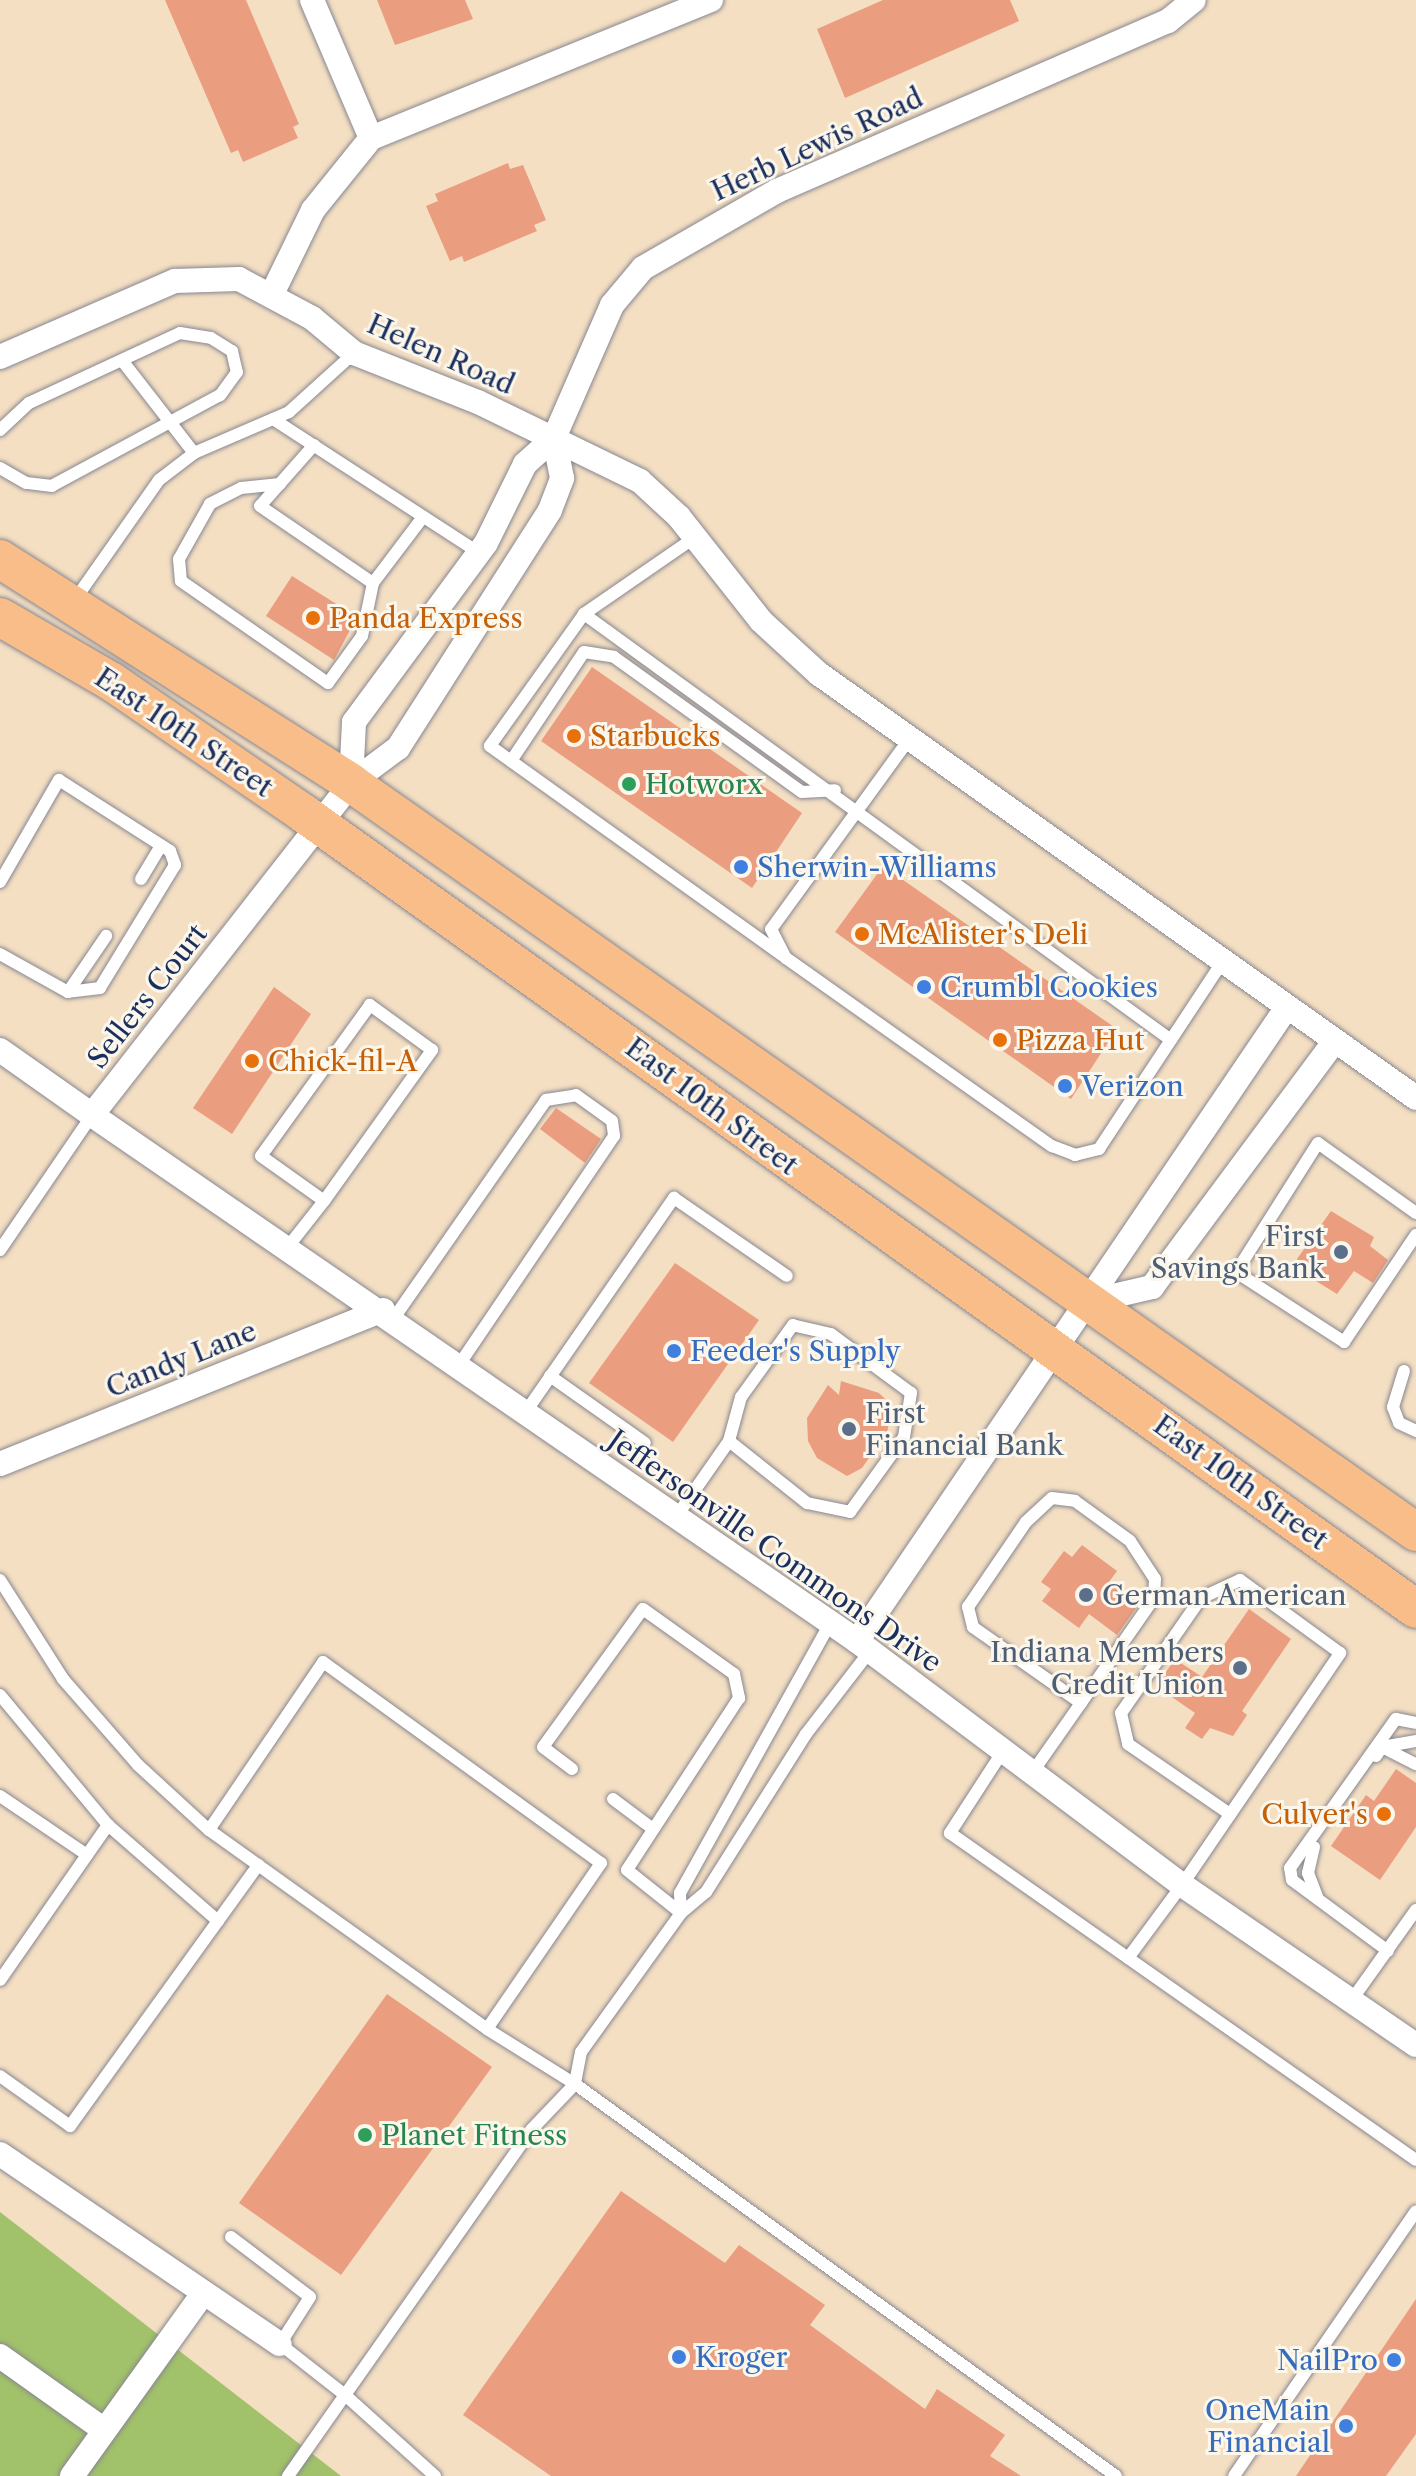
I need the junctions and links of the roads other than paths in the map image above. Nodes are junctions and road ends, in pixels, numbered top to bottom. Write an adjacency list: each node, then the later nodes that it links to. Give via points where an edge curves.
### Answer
1 (312, 0): 4 (street)
2 (711, 0): 4 (street)
3 (1194, 0): 12 (street, Herb Lewis Road, via 1168,21 777,191 643,268 612,305)
4 (371, 138): 5 (street, via 313,210)
5 (272, 294): 6 (street, Helen Road); 7 (street, Helen Road, via 239,279 175,281)
6 (354, 353): 9 (lane); 12 (street, Helen Road)
7 (0, 357)
8 (124, 363): 10 (lane); 10 (lane, via 180,333 211,338 232,351 237,372 220,395); 11 (lane, via 29,403)
9 (273, 419): 13 (lane); 14 (lane)
10 (172, 422): 14 (lane); 15 (lane, via 52,486 26,483)
11 (0, 430)
12 (554, 438): 18 (street, Helen Road, via 640,481); 19 (street, Herb Lewis Road, via 525,464); 27 (street, via 562,478 507,586 398,748)
13 (314, 445): 16 (lane); 17 (lane)
14 (194, 453): 22 (lane, via 159,480)
15 (0, 468)
16 (280, 484): 21 (lane, via 260,506); 21 (lane, via 241,488 210,504 179,559 181,581 328,683 362,636)
17 (423, 517): 19 (lane); 21 (lane)
18 (694, 538): 23 (lane); 25 (street, Helen Road, via 761,621)
19 (479, 553): 27 (street, Herb Lewis Road, via 354,722)
20 (0, 559): 22 (main road, East 10th Street)
21 (373, 583)
22 (74, 601): 27 (main road, East 10th Street)
23 (584, 614): 26 (lane, via 490,746); 28 (lane)
24 (0, 617): 30 (main road, East 10th Street, via 112,682)
25 (910, 738): 29 (lane); 37 (street, Helen Road)
26 (511, 761): 28 (lane, via 584,652 614,657 802,792); 36 (lane)
27 (351, 783): 30 (street); 51 (main road, East 10th Street)
28 (835, 790): 29 (lane)
29 (861, 808): 36 (lane, via 771,929); 40 (lane)
30 (319, 825): 44 (street, Sellers Court); 53 (main road, East 10th Street)
31 (156, 842): 32 (lane); 33 (lane, via 59,780); 38 (lane, via 175,865 100,988)
32 (141, 879)
33 (0, 882)
34 (106, 936): 38 (lane)
35 (0, 954): 38 (lane)
36 (786, 958): 40 (lane, via 1052,1146 1075,1155 1099,1149)
37 (1223, 961): 39 (street, Helen Road); 40 (lane)
38 (68, 992)
39 (1287, 1007): 41 (street, Helen Road); 51 (street)
40 (1171, 1040)
41 (1335, 1041): 43 (street, Helen Road); 51 (street, via 1152,1287)
42 (0, 1050): 44 (street, Sellers Court)
43 (1416, 1098)
44 (92, 1115): 48 (lane); 49 (street, Jeffersonville Commons Drive)
45 (324, 1201): 45 (lane, via 432,1050 370,1005 261,1156); 49 (lane)
46 (1416, 1213): 47 (lane, via 1318,1143 1236,1272 1344,1342)
47 (1416, 1235)
48 (2, 1242)
49 (287, 1248): 52 (street, Jeffersonville Commons Drive)
50 (787, 1276): 56 (lane, via 674,1198)
51 (1087, 1302): 53 (street); 63 (main road, East 10th Street)
52 (388, 1314): 54 (street, Jeffersonville Commons Drive); 54 (lane, via 546,1100 576,1095 612,1121 614,1136); 61 (street, Candy Lane)
53 (1053, 1348): 65 (main road, East 10th Street); 67 (street)
54 (458, 1366): 57 (street, Jeffersonville Commons Drive)
55 (1404, 1371): 58 (lane, via 1393,1407 1399,1423)
56 (550, 1376): 57 (lane); 60 (lane)
57 (525, 1413): 62 (street, Jeffersonville Commons Drive)
58 (1416, 1431)
59 (729, 1441): 59 (lane, via 807,1503 850,1512 904,1437 912,1402 897,1378 805,1322 775,1344 741,1397); 62 (lane)
60 (645, 1443)
61 (0, 1464)
62 (676, 1517): 66 (street, Jeffersonville Commons Drive)
63 (1416, 1532)
64 (0, 1580): 82 (lane, via 63,1679 138,1765)
65 (1416, 1609)
66 (830, 1623): 67 (street, Jeffersonville Commons Drive); 90 (lane, via 680,1893)
67 (863, 1646): 73 (street, Jeffersonville Commons Drive); 90 (lane, via 706,1892)
68 (0, 1695): 80 (lane)
69 (1081, 1703): 69 (lane, via 969,1618 978,1587 1026,1522 1052,1498 1075,1501 1147,1557 1155,1579 1154,1598); 76 (lane)
70 (1416, 1723): 88 (lane, via 1396,1719 1290,1868 1292,1880)
71 (1416, 1741): 72 (lane)
72 (1382, 1747): 74 (lane); 88 (lane, via 1307,1857)
73 (1003, 1751): 76 (street, Jeffersonville Commons Drive); 93 (lane, via 950,1833)
74 (1416, 1764)
75 (572, 1769): 81 (lane, via 543,1747 643,1609 734,1674 739,1698)
76 (1032, 1773): 87 (street, Jeffersonville Commons Drive)
77 (0, 1796): 83 (lane)
78 (613, 1799): 81 (lane)
79 (1230, 1814): 79 (lane, via 1340,1653 1240,1580 1201,1598 1121,1713 1128,1744); 87 (lane)
80 (108, 1825): 83 (lane); 91 (lane)
81 (653, 1829): 86 (lane)
82 (209, 1830): 84 (lane, via 323,1662); 85 (lane)
83 (87, 1855): 94 (lane)
84 (601, 1863): 86 (lane); 96 (lane)
85 (258, 1865): 91 (lane); 96 (lane)
86 (627, 1870): 90 (lane)
87 (1182, 1885): 93 (lane); 95 (street, Jeffersonville Commons Drive)
88 (1318, 1899): 92 (lane)
89 (1416, 1910): 92 (lane)
90 (681, 1913): 99 (lane, via 581,2052)
91 (218, 1921): 98 (lane, via 70,2126)
92 (1388, 1951): 95 (lane)
93 (1128, 1958): 101 (lane)
94 (0, 1980)
95 (1351, 2001): 97 (street, Jeffersonville Commons Drive)
96 (487, 2029): 99 (lane)
97 (1416, 2045)
98 (0, 2076)
99 (575, 2084): 107 (lane, via 531,2130); 112 (lane)
100 (0, 2154): 104 (street)
101 (1416, 2160)
102 (1416, 2211): 113 (lane)
103 (231, 2237): 105 (lane, via 310,2297)
104 (203, 2294): 105 (street); 108 (street)
105 (280, 2344): 107 (lane)
106 (0, 2356): 108 (street)
107 (345, 2395): 110 (lane); 111 (lane)
108 (104, 2430): 109 (street)
109 (72, 2476)
110 (288, 2476)
111 (435, 2476)
112 (1116, 2476)
113 (1234, 2476)

